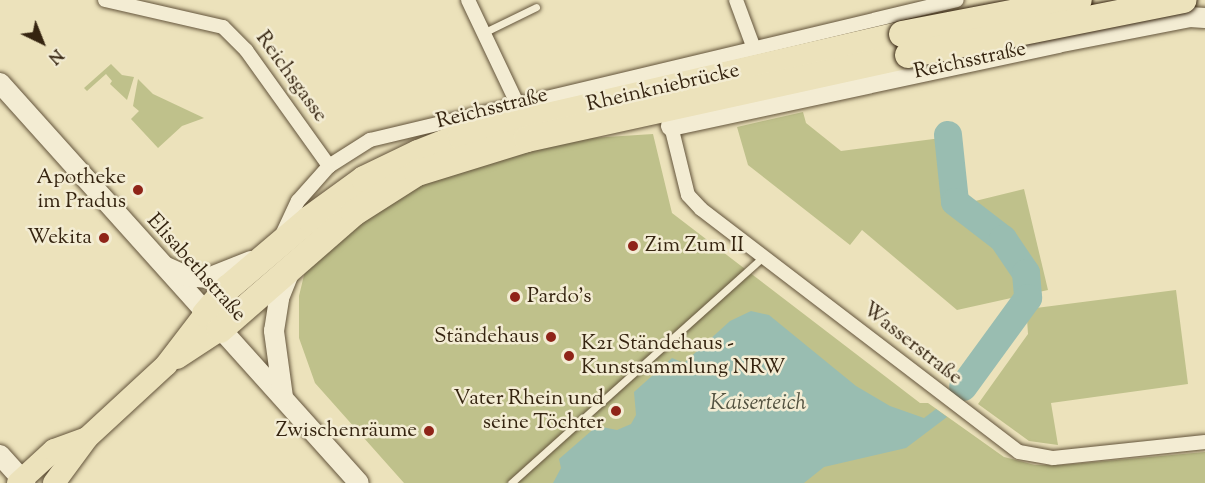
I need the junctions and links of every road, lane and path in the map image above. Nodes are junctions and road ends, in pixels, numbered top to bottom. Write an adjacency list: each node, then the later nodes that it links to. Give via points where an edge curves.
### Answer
1 (105, 0): 18 (street, Reichsgasse, via 207,23 232,34)
2 (468, 0): 10 (street)
3 (735, 0): 13 (street)
4 (957, 0): 13 (street, Reichsstraße)
5 (1049, 0): 11 (street)
6 (1079, 0): 12 (highway, Rheinkniebrücke, bridge)
7 (1184, 0): 12 (highway, Rheinkniebrücke, bridge)
8 (536, 7): 10 (lane)
9 (1205, 18): 11 (main road, Reichsstraße, via 1190,17)
10 (483, 33): 15 (street)
11 (1057, 43): 17 (main road, Reichsstraße)
12 (905, 45): 16 (highway, Rheinkniebrücke); 19 (highway, Rheinkniebrücke, via 461,136 364,179)
13 (753, 46): 15 (street, Reichsstraße)
14 (0, 83): 21 (main road, Elisabethstraße)
15 (517, 103): 18 (street, Reichsstraße, via 370,140)
16 (589, 126): 17 (highway); 19 (highway, Reichsstraße, via 516,142 417,173)
17 (671, 126): 20 (street, Wasserstraße, via 688,195 714,220)
18 (329, 166): 19 (street, Reichsstraße, via 298,201)
19 (281, 253): 21 (main road, via 208,278 180,274); 22 (highway, Reichsstraße); 23 (main road, via 283,286 274,323 275,358)
20 (764, 256): 25 (street, Wasserstraße, via 1019,453 1053,458); 30 (lane, via 710,300)
21 (156, 260): 22 (main road, Elisabethstraße)
22 (212, 322): 23 (main road, Elisabethstraße); 24 (main road)
23 (284, 400): 29 (main road, Elisabethstraße)
24 (87, 438): 27 (main road, via 59,446); 28 (main road)
25 (1205, 442)
26 (0, 455): 27 (main road)
27 (21, 482)
28 (54, 483)
29 (359, 483)
30 (511, 483)

